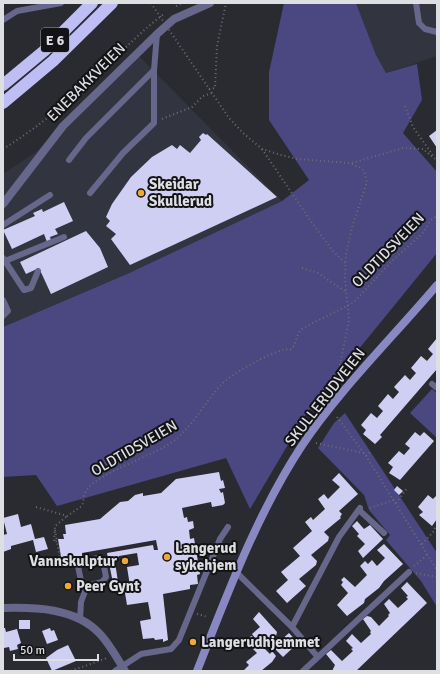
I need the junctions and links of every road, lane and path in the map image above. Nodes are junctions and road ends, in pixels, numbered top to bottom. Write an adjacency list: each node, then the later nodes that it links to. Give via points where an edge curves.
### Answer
1 (61, 3): 11 (lane, via 17,11)
2 (92, 3): 15 (highway, E 6, via 44,51)
3 (112, 3): 18 (highway, E 6, via 53,61)
4 (151, 3): 16 (path, bridge)
5 (183, 3): 9 (path)
6 (210, 3): 13 (street, ENEBAKKVEIEN, via 174,19)
7 (226, 3): 16 (path, via 217,46 215,88)
8 (416, 3): 12 (lane, via 419,24 424,29)
9 (170, 9)
10 (165, 13): 21 (path, via 80,91 30,132)
11 (3, 20)
12 (437, 32)
13 (157, 34): 14 (lane); 29 (street, ENEBAKKVEIEN, via 63,126)
14 (154, 70): 20 (lane); 24 (lane, via 86,138)
15 (3, 84)
16 (209, 89): 17 (path)
17 (212, 93): 20 (path, via 203,96 192,107); 22 (path, via 237,128)
18 (3, 103)
19 (405, 106): 23 (path, via 413,127)
20 (154, 122): 27 (lane)
21 (3, 149)
22 (262, 149): 26 (path, via 298,159); 34 (path, via 312,223)
23 (434, 158): 25 (path); 26 (path, via 424,149 403,148)
24 (69, 160)
25 (437, 161)
26 (352, 164): 34 (path, via 363,170 367,182 352,227)
27 (90, 193)
28 (50, 195): 31 (lane)
29 (3, 204)
30 (437, 216): 40 (path, OLDTIDSVEIEN)
31 (3, 225)
32 (64, 237): 33 (lane)
33 (4, 259): 36 (lane, via 24,290 31,288)
34 (345, 263): 38 (path)
35 (302, 268): 38 (path, via 318,273)
36 (38, 271)
37 (437, 285): 60 (main road, SKULLERUDVEIEN, via 348,387 302,446 264,511)
38 (346, 292): 40 (path)
39 (3, 300): 41 (lane, via 8,311)
40 (348, 306): 42 (path, via 349,320); 52 (path, OLDTIDSVEIEN, via 298,332 292,349 284,349 259,361 221,384 185,432 174,441 91,485 86,491 82,506)
41 (3, 316)
42 (335, 387)
43 (337, 416): 46 (path)
44 (316, 443): 46 (path)
45 (371, 452): 47 (path)
46 (364, 453): 47 (path)
47 (366, 456): 49 (path)
48 (407, 488): 49 (path)
49 (395, 501): 51 (path, via 367,510); 56 (path)
50 (36, 508): 52 (path)
51 (359, 509): 55 (lane); 66 (lane, via 339,537)
52 (67, 516): 58 (path, via 56,523 54,529 54,542 57,541 61,566 64,565)
53 (228, 527): 69 (lane, via 220,539 202,588 175,647 141,654)
54 (435, 527): 56 (path)
55 (384, 533)
56 (422, 544): 57 (path)
57 (428, 554): 59 (path); 61 (path)
58 (64, 558)
59 (437, 570)
60 (236, 572): 66 (lane); 71 (main road, SKULLERUDVEIEN)
61 (409, 572): 62 (path); 67 (lane)
62 (437, 577)
63 (87, 586): 63 (lane, via 102,582 106,577 103,561 98,558 81,562 78,566 81,581); 65 (lane, via 81,602)
64 (3, 608): 65 (street, via 47,610 68,614)
65 (80, 620): 68 (street, via 99,633)
66 (292, 627): 67 (lane)
67 (317, 656): 72 (lane)
68 (116, 657): 69 (street); 70 (path, via 97,660)
69 (121, 669)
70 (71, 671)
71 (196, 671)
72 (302, 671)

